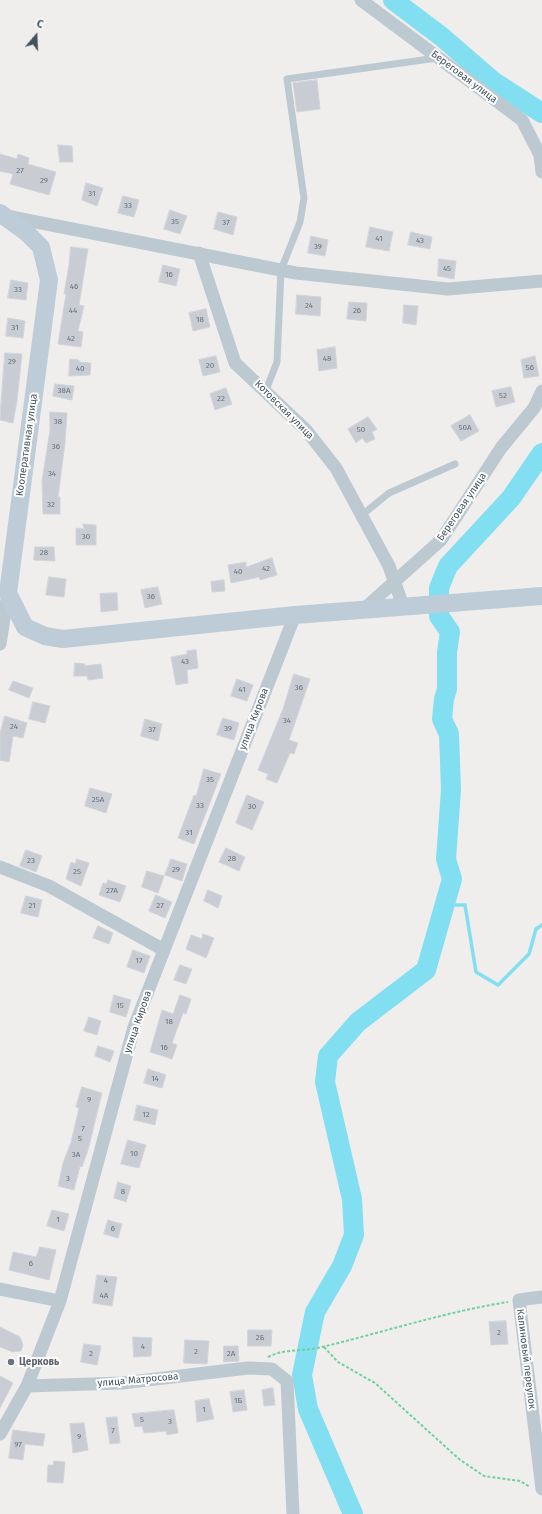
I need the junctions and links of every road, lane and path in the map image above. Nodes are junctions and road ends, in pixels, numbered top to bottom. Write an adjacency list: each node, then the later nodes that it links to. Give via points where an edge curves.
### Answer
1 (361, 0): 2 (street, Береговая улица)
2 (437, 58): 3 (street, Береговая улица, via 522,120 540,155); 6 (lane, via 287,79 304,198 300,222)
3 (542, 172)
4 (2, 214): 5 (street); 13 (street, Кооперативная улица, via 41,247 49,280)
5 (199, 253): 6 (street); 8 (street, Котовская улица, via 235,363)
6 (281, 270): 7 (street, via 448,289); 8 (lane, via 277,362)
7 (542, 281)
8 (266, 390): 11 (street, Котовская улица, via 306,430 336,468)
9 (542, 391): 12 (street, Береговая улица, via 534,408 501,448 441,540)
10 (455, 464): 11 (lane, via 389,492)
11 (362, 515): 12 (street, Котовская улица, via 390,566)
12 (395, 582): 15 (street, Котовская улица); 16 (street, Береговая улица)
13 (8, 593): 17 (street, via 25,627 44,636 64,639); 18 (street, Кооперативная улица)
14 (542, 596): 15 (street)
15 (406, 606): 16 (street)
16 (364, 609): 17 (street)
17 (295, 615): 20 (street, улица Кирова)
18 (0, 644)
19 (0, 867): 20 (street, via 49,886)
20 (164, 950): 24 (street, улица Кирова, via 134,1027)
21 (0, 1289): 24 (street)
22 (542, 1297): 23 (street, Калиновый переулок)
23 (519, 1300): 25 (path, via 463,1309 427,1321); 29 (street, Калиновый переулок)
24 (60, 1301): 27 (street, улица Кирова)
25 (324, 1347): 26 (path); 29 (path, via 338,1362 376,1383 459,1459 484,1476 520,1481)
26 (296, 1350)
27 (27, 1386): 28 (street, улица Кирова); 30 (street, улица Матросова, via 122,1383 248,1368 272,1369 287,1381)
28 (0, 1434)
29 (536, 1488)
30 (293, 1514)

